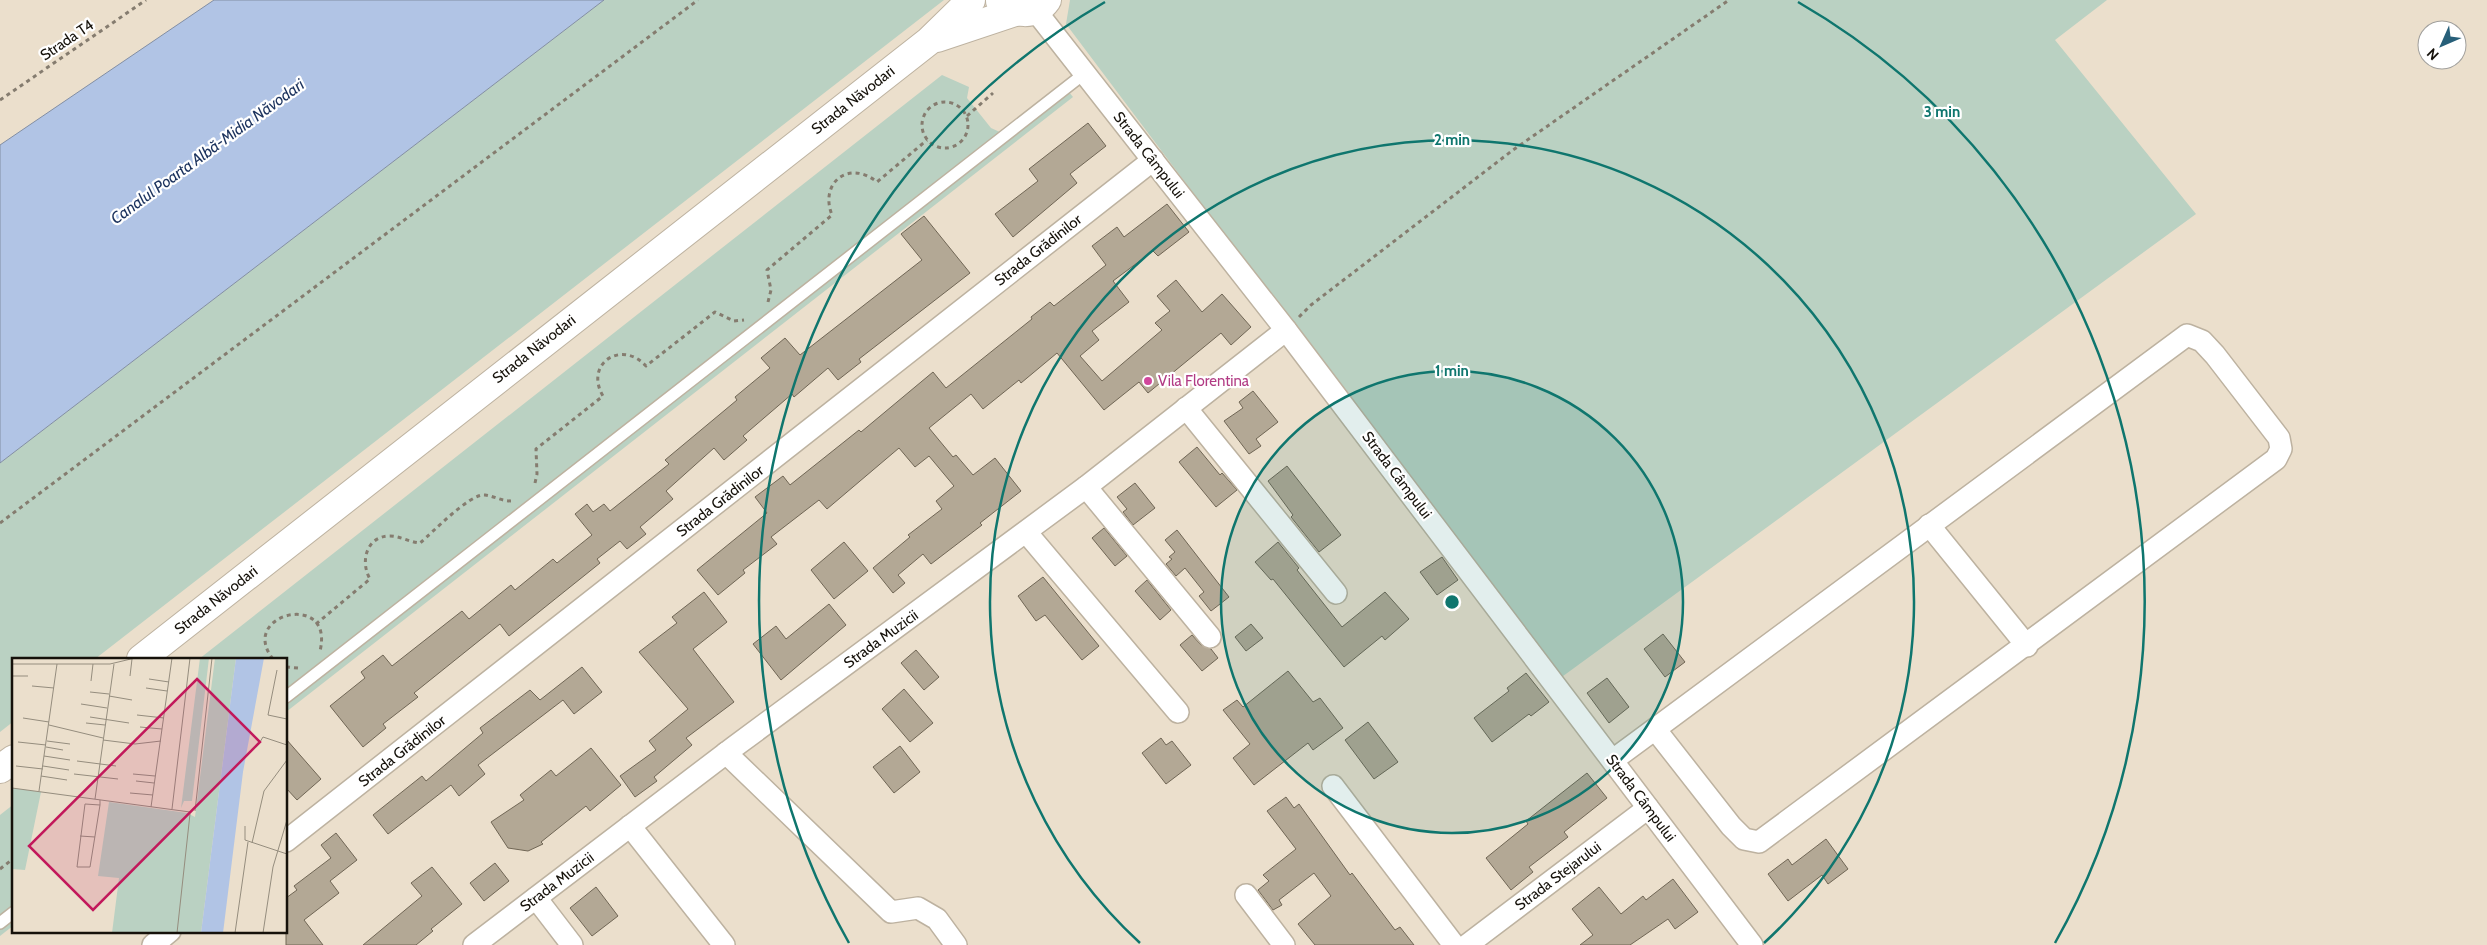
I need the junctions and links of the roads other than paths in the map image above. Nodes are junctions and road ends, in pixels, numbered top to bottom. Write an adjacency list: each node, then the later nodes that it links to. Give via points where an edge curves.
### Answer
1 (971, 0): 3 (main road, Strada Năvodari)
2 (1024, 5): 3 (main road, Strada Năvodari); 4 (street, Strada Câmpului)
3 (929, 41): 14 (main road, Strada Năvodari)
4 (1085, 74): 5 (street, Strada Câmpului); 15 (lane)
5 (1153, 160): 6 (street, Strada Câmpului); 25 (street, Strada Grădinilor)
6 (1286, 330): 7 (street, Strada Muzicii); 20 (street, Strada Câmpului)
7 (1186, 408): 8 (street, Strada Muzicii); 11 (street)
8 (1086, 488): 10 (street, Strada Muzicii); 12 (street)
9 (1929, 525): 13 (street); 13 (street, via 2187,335 2202,341 2215,355 2279,438 2281,449 2276,459); 17 (street)
10 (1026, 532): 16 (street); 18 (street, Strada Muzicii)
11 (1336, 593)
12 (1210, 637)
13 (2027, 646): 17 (street, via 1759,842 1744,839 1731,826)
14 (142, 658)
15 (288, 695)
16 (1178, 712)
17 (1655, 730): 20 (street)
18 (726, 753): 24 (street, Strada Muzicii); 35 (street, via 892,912 918,908 937,919)
19 (12, 760): 21 (main road)
20 (1613, 760): 23 (street, Strada Câmpului)
21 (0, 769)
22 (1333, 786): 37 (street)
23 (1648, 808): 38 (street, Strada Stejarului); 39 (street, Strada Câmpului)
24 (630, 826): 27 (street, Strada Muzicii); 34 (street)
25 (288, 839)
26 (1246, 896): 36 (street)
27 (536, 898): 32 (street, Strada Muzicii); 33 (street)
28 (12, 914): 29 (lane)
29 (0, 923)
30 (169, 932): 31 (street)
31 (153, 945)
32 (474, 945)
33 (572, 945)
34 (724, 945)
35 (956, 945)
36 (1284, 945)
37 (1454, 945)
38 (1467, 945)
39 (1752, 945)

